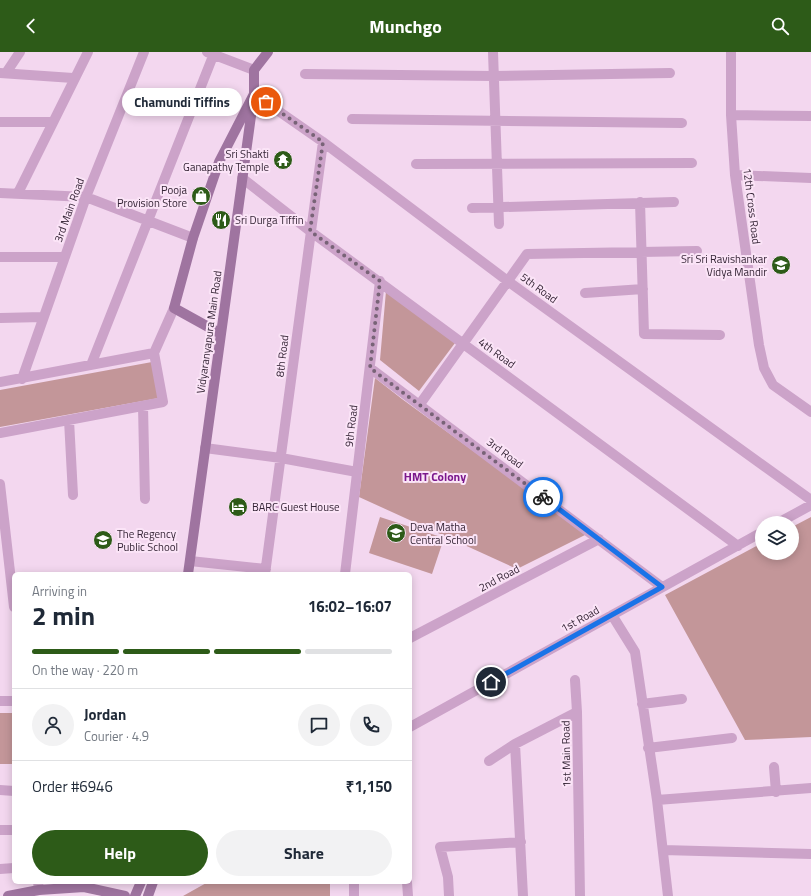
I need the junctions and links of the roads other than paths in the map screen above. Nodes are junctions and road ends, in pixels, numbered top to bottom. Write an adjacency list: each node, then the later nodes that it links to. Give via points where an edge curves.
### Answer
1 (20, 52): 9 (street)
2 (88, 52): 13 (street)
3 (144, 52): 31 (street, 3rd Main Road)
4 (268, 52): 8 (main road)
5 (493, 52): 12 (street)
6 (731, 52): 15 (street, 12th Cross Road)
7 (210, 54): 8 (street); 36 (street)
8 (254, 70): 14 (main road, Vidyaranyapura Main Road)
9 (3, 73): 13 (street)
10 (670, 73): 12 (street)
11 (305, 74): 12 (street)
12 (494, 76): 18 (street)
13 (73, 78): 20 (street)
14 (254, 94): 22 (street, 5th Road); 27 (main road, Vidyaranyapura Main Road); 39 (main road, via 219,162)
15 (731, 116): 16 (street); 26 (street, 12th Cross Road)
16 (811, 116)
17 (352, 119): 18 (street)
18 (495, 121): 21 (street); 23 (street)
19 (0, 122): 20 (street)
20 (52, 122): 30 (street)
21 (682, 123)
22 (323, 142): 38 (street, 8th Road); 45 (street, 5th Road)
23 (497, 163): 24 (street); 25 (street); 34 (street)
24 (692, 163)
25 (416, 164)
26 (735, 175): 28 (street); 61 (street, 12th Cross Road, via 764,368 773,385)
27 (242, 178): 38 (street, 4th Road); 51 (main road, Vidyaranyapura Main Road)
28 (811, 178)
29 (0, 193): 30 (street)
30 (18, 193): 31 (street)
31 (86, 196): 36 (street); 43 (street, 3rd Main Road)
32 (640, 202): 33 (street); 34 (street); 41 (street)
33 (674, 202)
34 (498, 207): 35 (street); 37 (street)
35 (472, 208)
36 (149, 221): 39 (street); 55 (street)
37 (499, 224)
38 (310, 231): 44 (street, 4th Road); 65 (street, 8th Road)
39 (194, 238): 48 (main road)
40 (697, 251): 41 (street)
41 (641, 252): 45 (street, via 527,254); 46 (street)
42 (0, 257): 43 (street)
43 (65, 257): 49 (street, 3rd Main Road)
44 (380, 281): 53 (street, 4th Road); 56 (street, 9th Road)
45 (509, 282): 53 (street); 70 (street, 5th Road)
46 (643, 289): 47 (street); 52 (street, via 644,334)
47 (586, 293)
48 (174, 308): 51 (main road); 54 (street)
49 (43, 317): 50 (street); 57 (street, 3rd Main Road)
50 (0, 318)
51 (221, 334): 64 (main road, Vidyaranyapura Main Road)
52 (720, 335)
53 (464, 343): 59 (street); 76 (street, 4th Road)
54 (154, 353): 55 (street); 60 (street, via 163,402)
55 (91, 365): 57 (street)
56 (370, 368): 59 (street, 3rd Road); 66 (street, 9th Road)
57 (22, 379): 58 (street)
58 (0, 382)
59 (420, 404): 75 (street, 3rd Road)
60 (143, 406): 62 (street); 69 (street)
61 (811, 412)
62 (69, 420): 63 (street); 68 (street)
63 (0, 433)
64 (205, 448): 65 (street); 77 (main road, Vidyaranyapura Main Road)
65 (280, 458): 66 (street); 79 (street, 8th Road)
66 (357, 472): 80 (street, 9th Road)
67 (0, 484): 74 (street)
68 (73, 495)
69 (144, 499)
70 (811, 500)
71 (811, 505): 72 (street)
72 (791, 516)
73 (755, 536): 76 (street, 1st Road)
74 (3, 537): 82 (street)
75 (599, 539): 81 (street, 3rd Road); 84 (street, 2nd Road)
76 (738, 546): 81 (street, 1st Road)
77 (190, 561): 78 (main road, Vidyaranyapura Main Road); 79 (street)
78 (188, 572)
79 (266, 572)
80 (345, 572)
81 (662, 587): 83 (street, 1st Road)
82 (12, 589)
83 (612, 615): 89 (street, via 635,652); 91 (street, 1st Road)
84 (412, 637)
85 (575, 680): 90 (street)
86 (682, 699): 89 (street)
87 (0, 701): 88 (street)
88 (12, 701)
89 (642, 704): 94 (street)
90 (577, 712): 93 (street, 1st Main Road); 122 (street, 1st Main Road)
91 (412, 726)
92 (732, 738): 94 (street)
93 (516, 744): 95 (street, 1st Main Road); 104 (street)
94 (648, 748): 101 (street)
95 (489, 761)
96 (774, 767): 100 (street)
97 (811, 788): 100 (street)
98 (0, 790): 99 (street)
99 (12, 791)
100 (776, 792): 101 (street)
101 (657, 800): 105 (street)
102 (0, 830): 103 (street)
103 (12, 830)
104 (521, 842): 120 (street, via 440,847); 121 (street)
105 (663, 850): 106 (street); 123 (street)
106 (811, 854)
107 (12, 868): 108 (street)
108 (0, 869)
109 (140, 884): 116 (main road)
110 (152, 884): 117 (main road)
111 (354, 884): 118 (street)
112 (407, 884): 119 (street)
113 (38, 886): 114 (main road); 115 (main road, via 84,887)
114 (8, 896)
115 (125, 896)
116 (135, 896)
117 (148, 896)
118 (354, 896)
119 (408, 896)
120 (450, 896)
121 (523, 896)
122 (580, 896)
123 (668, 896)

